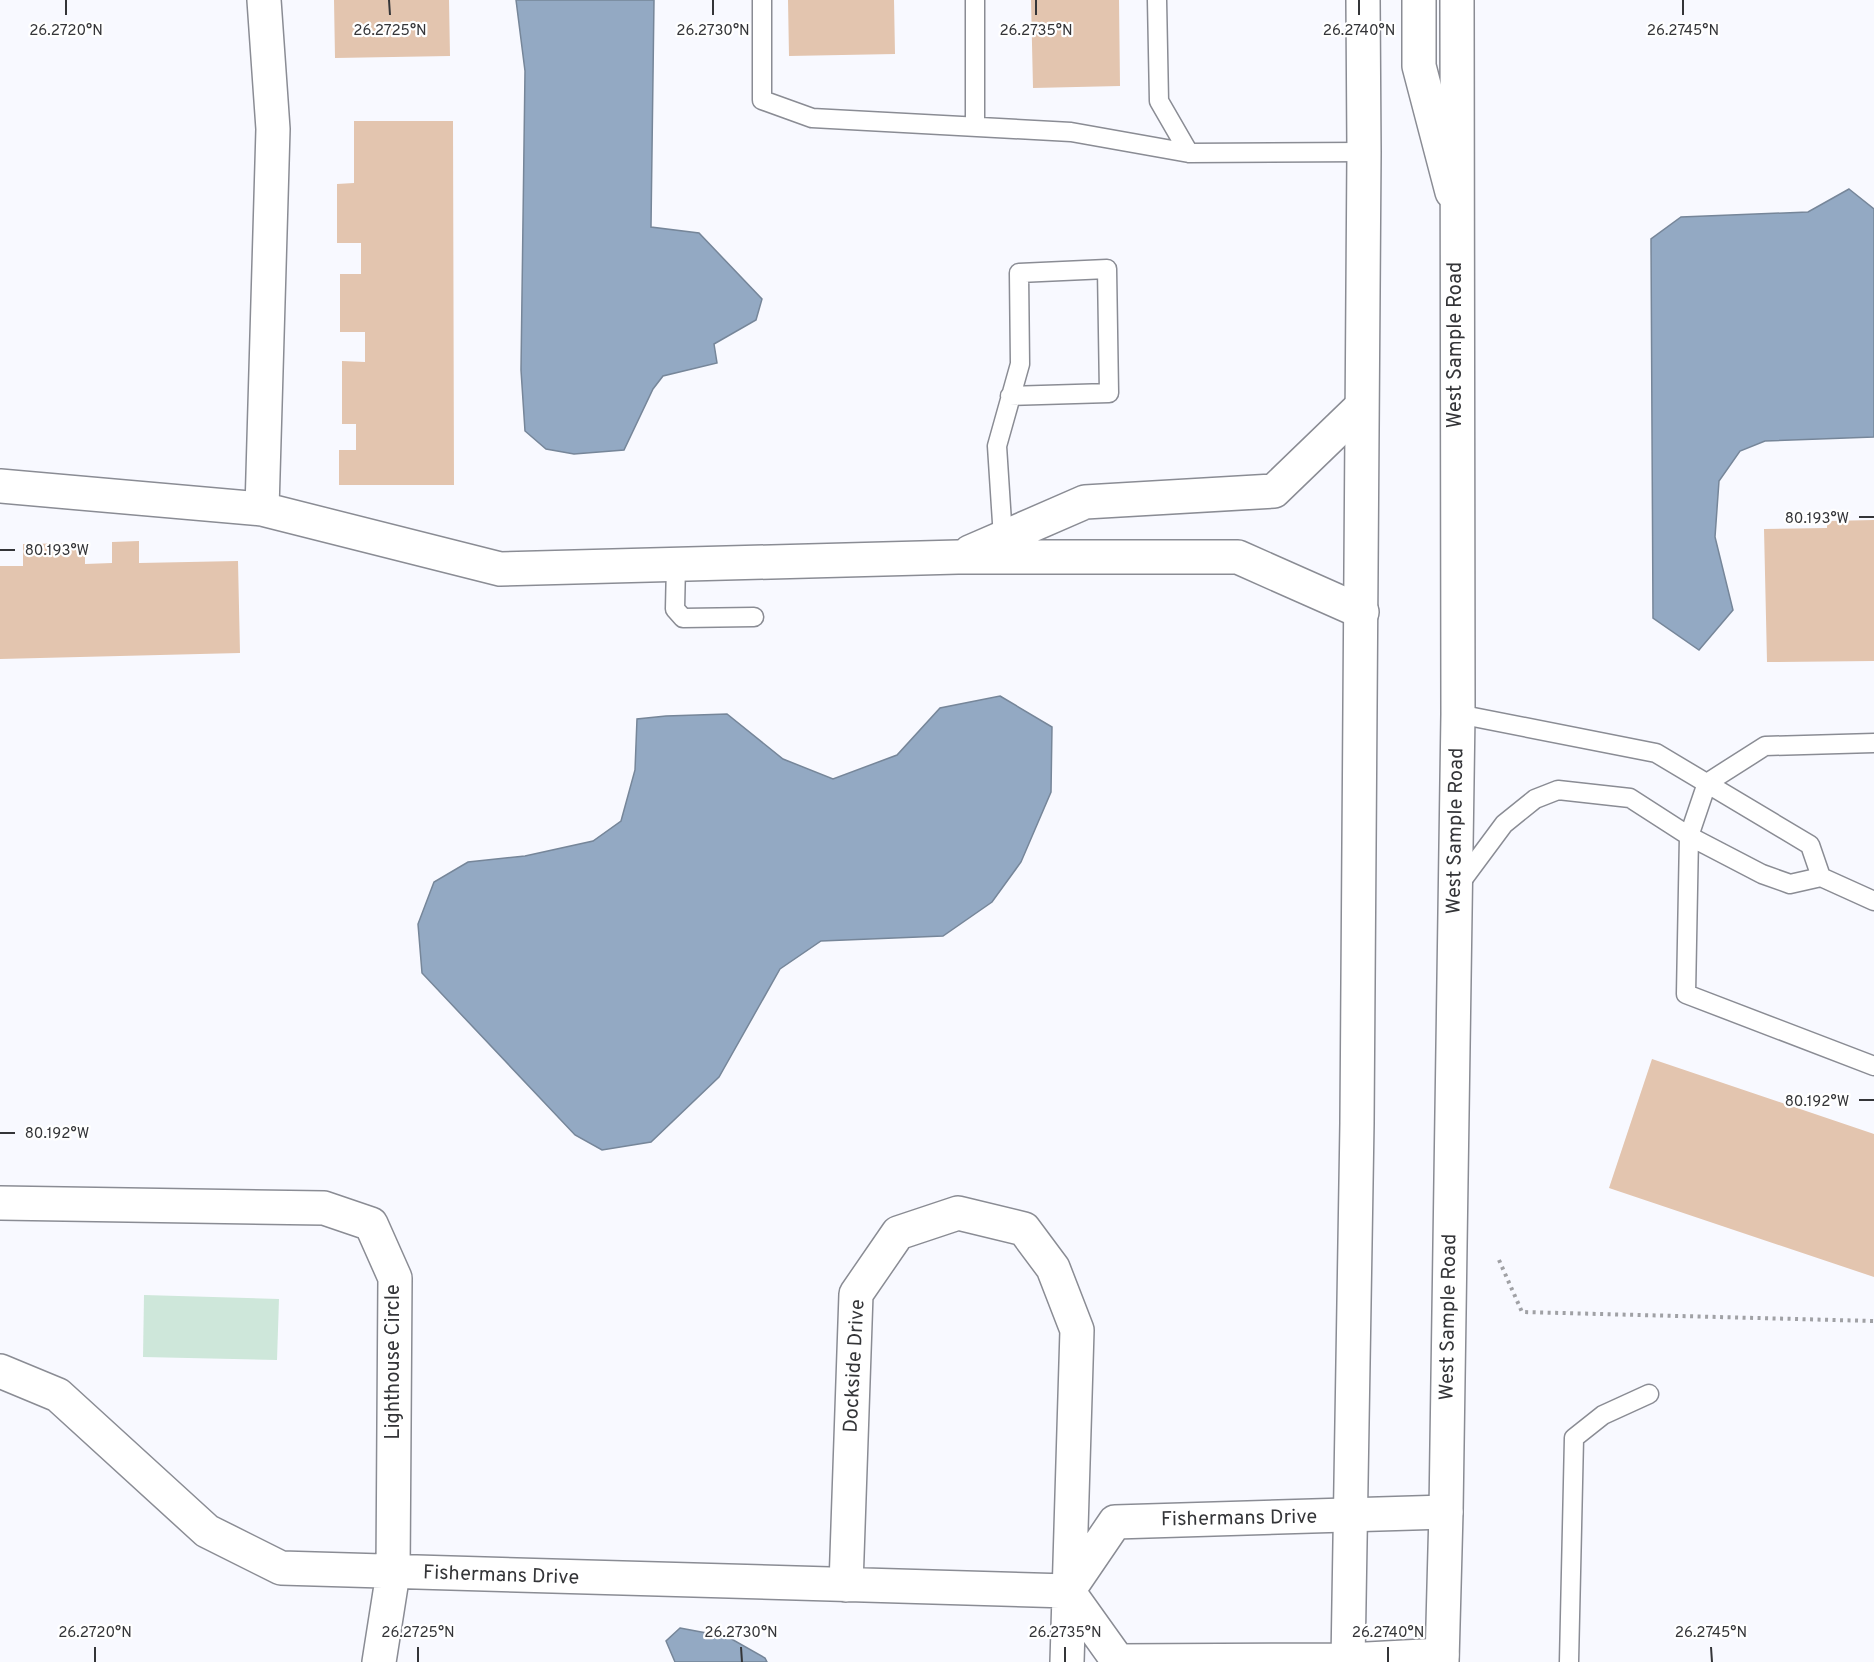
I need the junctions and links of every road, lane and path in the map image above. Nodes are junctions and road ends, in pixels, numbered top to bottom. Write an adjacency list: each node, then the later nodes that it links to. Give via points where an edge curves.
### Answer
1 (264, 0): 15 (street, via 273,129)
2 (762, 0): 8 (lane, via 762,100 812,118)
3 (975, 0): 8 (lane)
4 (1157, 0): 10 (lane, via 1159,101)
5 (1363, 0): 9 (street)
6 (1419, 0): 11 (street, via 1419,66)
7 (1457, 0): 11 (street, West Sample Road)
8 (975, 127): 10 (lane, via 1071,132)
9 (1364, 152): 10 (lane); 13 (street)
10 (1189, 153)
11 (1456, 208): 21 (street, West Sample Road)
12 (1010, 396): 12 (lane, via 1020,364 1019,273 1107,269 1109,393); 16 (lane, via 997,446)
13 (1361, 407): 16 (street, via 1274,491 1085,502); 19 (street)
14 (0, 486): 15 (street)
15 (262, 508): 18 (street, via 500,568)
16 (1003, 538): 17 (street)
17 (958, 557): 18 (street); 19 (street, via 1238,557)
18 (676, 564): 20 (lane, via 675,609 683,618)
19 (1362, 612): 35 (street)
20 (754, 617)
21 (1458, 714): 23 (lane, via 1656,753); 26 (street, West Sample Road)
22 (1874, 743): 23 (lane, via 1765,746)
23 (1707, 783): 24 (lane); 25 (lane, via 1810,845)
24 (1689, 836): 25 (lane, via 1790,884); 26 (lane, via 1630,798 1558,790 1535,799 1504,824); 28 (lane, via 1686,994)
25 (1821, 877): 27 (lane)
26 (1456, 889): 34 (street, West Sample Road)
27 (1874, 901)
28 (1874, 1066)
29 (0, 1203): 36 (street, Lighthouse Circle, via 324,1208 370,1224 395,1278)
30 (1499, 1260): 31 (path, via 1522,1312)
31 (1874, 1321)
32 (0, 1371): 36 (street, Fishermans Drive, via 58,1395 207,1532 281,1568)
33 (1649, 1394): 43 (lane, via 1603,1415 1574,1438)
34 (1446, 1512): 35 (street, Fishermans Drive); 39 (street, West Sample Road)
35 (1352, 1516): 38 (street, Fishermans Drive, via 1116,1522); 40 (street)
36 (393, 1573): 37 (street, Fishermans Drive); 41 (street, Lighthouse Circle)
37 (846, 1585): 38 (street, Fishermans Drive); 38 (street, Dockside Drive, via 856,1294 898,1233 958,1214 1024,1229 1053,1268 1077,1330)
38 (1068, 1591): 40 (street, via 1118,1661); 42 (street, Dockside Drive)
39 (1442, 1659): 40 (street)
40 (1348, 1661)
41 (379, 1662)
42 (1067, 1662)
43 (1569, 1662)

